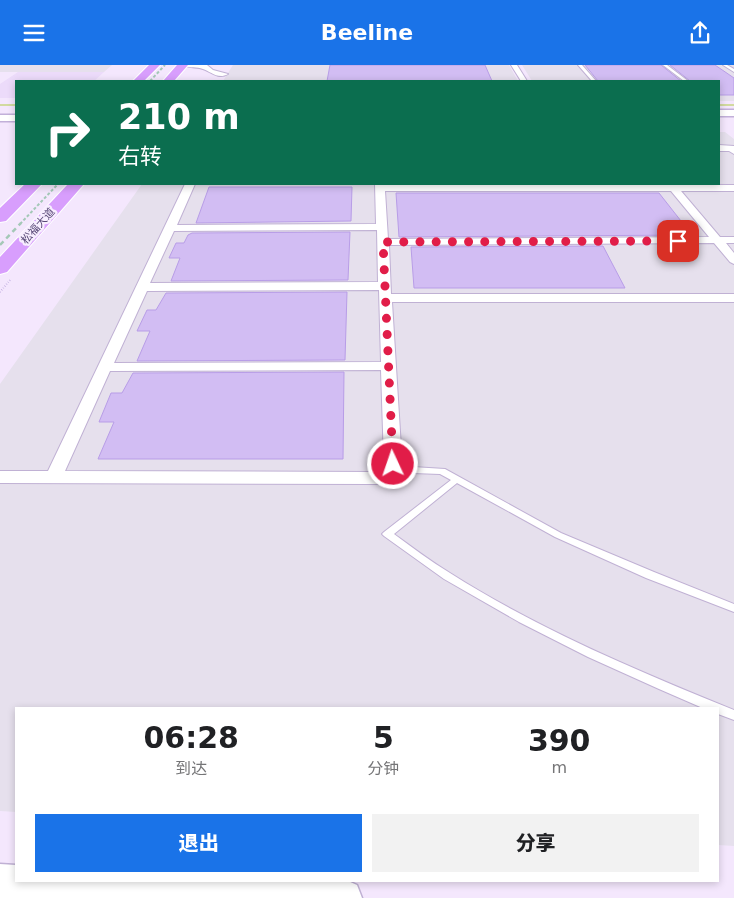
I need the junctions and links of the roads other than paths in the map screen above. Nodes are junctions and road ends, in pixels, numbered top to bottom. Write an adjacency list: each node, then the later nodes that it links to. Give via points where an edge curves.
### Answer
1 (155, 65): 9 (main road)
2 (185, 65): 8 (street, via 207,67 211,72); 10 (main road)
3 (514, 65): 11 (street)
4 (580, 65): 12 (lane)
5 (665, 65): 13 (lane)
6 (725, 65): 7 (lane)
7 (734, 71)
8 (224, 74)
9 (139, 80)
10 (169, 80)
11 (523, 80)
12 (593, 80)
13 (685, 80)
14 (0, 113): 15 (main road)
15 (15, 113)
16 (720, 113): 17 (main road)
17 (734, 113)
18 (0, 118): 19 (main road)
19 (15, 118)
20 (720, 118): 21 (main road)
21 (734, 118)
22 (720, 148): 23 (street)
23 (734, 151)
24 (33, 185): 30 (main road)
25 (75, 185): 36 (main road, 松福大道)
26 (190, 185): 31 (street)
27 (380, 186): 28 (street); 32 (street)
28 (672, 186): 29 (street); 33 (street)
29 (734, 188)
30 (0, 217)
31 (170, 228): 32 (street); 37 (street)
32 (382, 234): 33 (street); 38 (street)
33 (717, 240): 34 (street); 35 (street)
34 (734, 240)
35 (734, 260)
36 (0, 268)
37 (142, 287): 38 (street); 41 (street)
38 (385, 292): 39 (street); 40 (street)
39 (734, 298)
40 (389, 366): 41 (street); 42 (street)
41 (105, 367): 44 (street)
42 (393, 464): 44 (street, via 376,478); 45 (lane, via 413,470 442,471)
43 (0, 477): 44 (street)
44 (54, 477)
45 (457, 479): 46 (lane, via 558,535); 47 (lane, via 387,534 454,581 520,618)
46 (734, 608)
47 (714, 707)
48 (719, 709): 49 (lane)
49 (734, 715)
50 (0, 882): 51 (street)
51 (344, 898)

